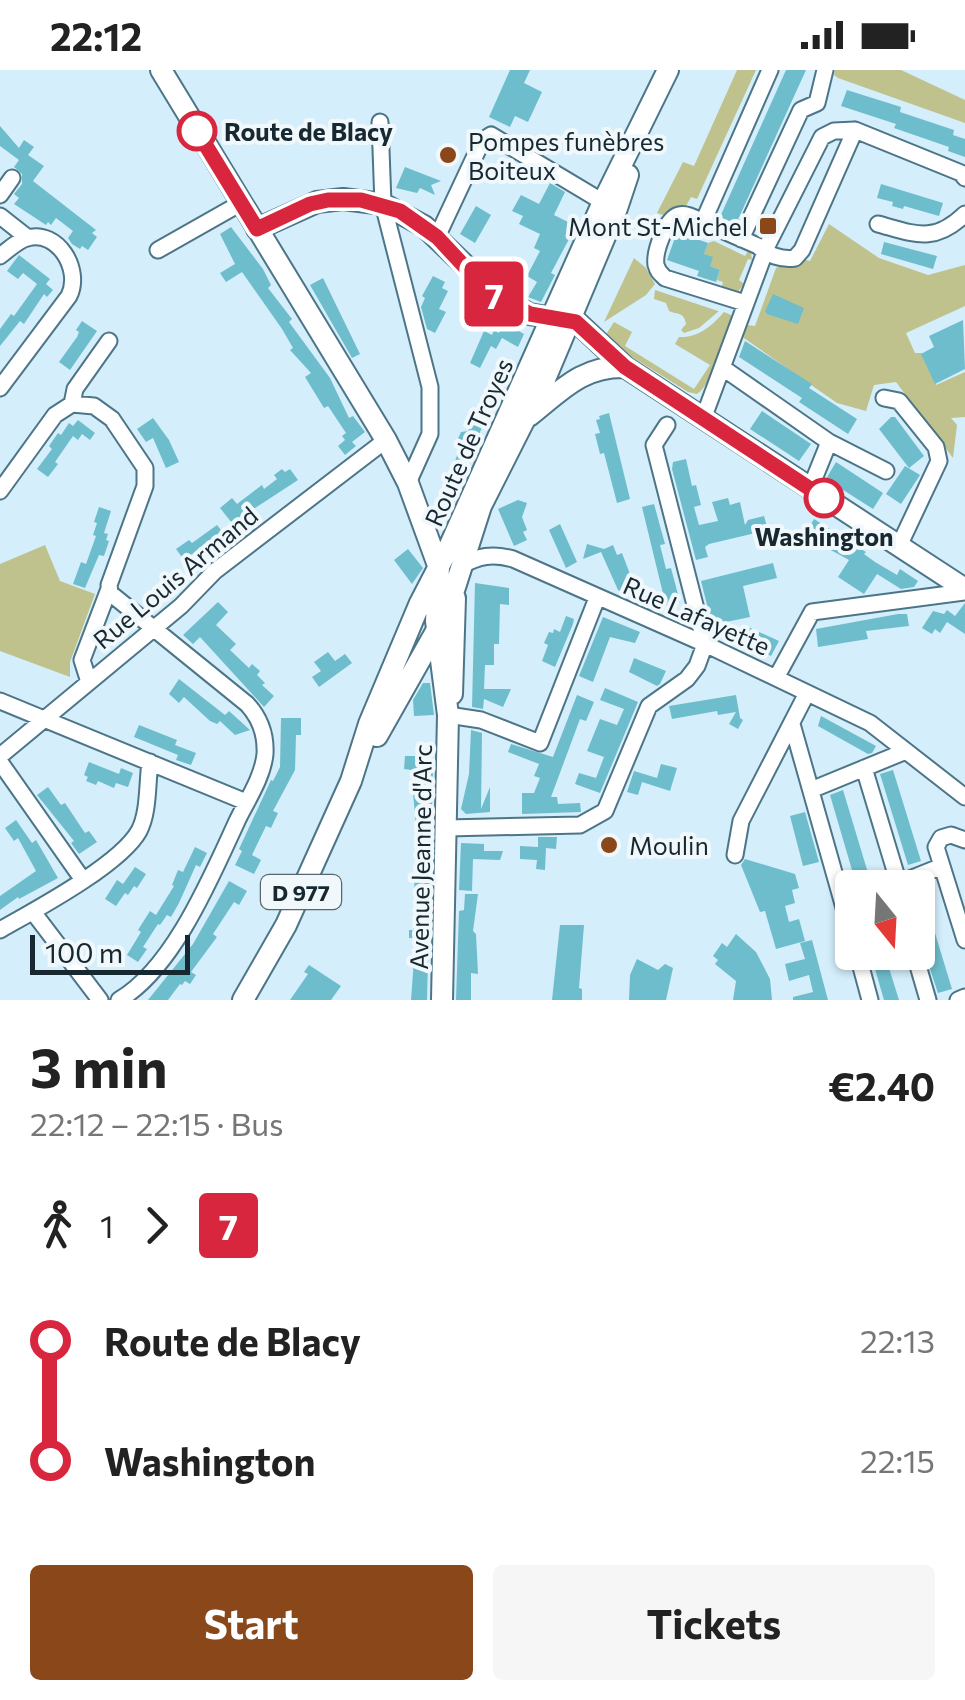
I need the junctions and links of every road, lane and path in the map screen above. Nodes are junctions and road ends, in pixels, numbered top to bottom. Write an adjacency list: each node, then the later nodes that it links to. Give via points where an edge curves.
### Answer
1 (161, 70): 14 (main road)
2 (668, 70): 6 (main road, Route de Troyes / D 977)
3 (770, 70): 18 (street)
4 (825, 70): 5 (street)
5 (817, 103): 9 (street); 23 (street, via 801,110)
6 (646, 119): 13 (main road, Route de Troyes / D 977); 29 (main road, Route de Troyes / D 977, via 617,208)
7 (380, 122): 15 (street)
8 (855, 130): 9 (street); 11 (street); 25 (street, via 802,250 785,260)
9 (834, 131): 25 (street, via 822,137)
10 (12, 178): 12 (street)
11 (965, 178)
12 (0, 195)
13 (602, 202): 21 (street, via 492,135 482,141); 29 (main road, Route de Troyes / D 977)
14 (241, 203): 20 (main road); 24 (street)
15 (383, 204): 20 (main road, via 317,202); 21 (main road); 46 (street, via 430,387 430,434)
16 (965, 214): 19 (street, via 934,235)
17 (0, 216): 22 (street)
18 (702, 222): 23 (street); 27 (street, via 685,214 668,222 658,271)
19 (878, 224)
20 (257, 229): 43 (main road)
21 (437, 237): 28 (main road, via 486,288)
22 (28, 238): 26 (street); 37 (street, via 44,239 65,254 74,269 73,288)
23 (742, 239): 25 (street)
24 (158, 250)
25 (765, 253): 27 (street)
26 (0, 256)
27 (745, 303): 34 (street)
28 (530, 314): 29 (main road); 32 (main road)
29 (561, 318): 30 (main road); 32 (main road, Route de Troyes / D 977); 35 (main road, D 977)
30 (594, 340): 33 (main road); 36 (main road, via 595,357)
31 (109, 341): 39 (street, via 75,389)
32 (538, 346): 35 (main road); 50 (main road, Route de Troyes / D 977)
33 (625, 367): 36 (main road); 41 (main road)
34 (724, 368): 41 (street); 44 (street)
35 (548, 372): 36 (main road); 40 (main road, D 977)
36 (582, 375): 40 (main road)
37 (0, 388)
38 (884, 398): 49 (street, via 899,401 936,447 939,461)
39 (72, 404): 48 (street, via 54,415); 51 (street, via 94,406 112,419 145,468 145,486)
40 (524, 420): 50 (main road, D 977)
41 (703, 420): 47 (main road)
42 (667, 425): 56 (street, via 654,445)
43 (386, 440): 46 (main road); 54 (street, Rue Louis Armand, via 215,571)
44 (829, 442): 45 (street); 47 (street)
45 (886, 471)
46 (408, 482): 50 (main road)
47 (810, 488): 49 (main road)
48 (0, 491)
49 (899, 546): 52 (main road)
50 (450, 567): 53 (street, Rue Lafayette, via 497,554); 55 (main road, D 977, via 454,589); 55 (main road, via 435,600); 70 (main road, D 977, via 369,724)
51 (109, 589): 54 (street); 60 (street, via 82,660)
52 (965, 591): 59 (street, via 812,612)
53 (597, 598): 56 (street, Rue Lafayette); 63 (street, via 540,742)
54 (154, 629): 60 (street, Rue Louis Armand); 73 (street, via 258,720 264,760)
55 (447, 631): 57 (main road, D 977); 58 (main road, Avenue Jeanne d'Arc); 63 (main road, Avenue Jeanne d'Arc, via 454,682)
56 (705, 644): 59 (street, Rue Lafayette); 74 (street, via 687,679 649,706 604,811 580,825)
57 (417, 666): 58 (main road); 70 (main road, D 977)
58 (441, 672): 63 (main road, Avenue Jeanne d'Arc)
59 (776, 678): 61 (street, Rue Lafayette)
60 (88, 682): 64 (street, Rue Louis Armand)
61 (807, 693): 65 (street); 66 (street, Rue Lafayette, via 870,723)
62 (0, 701): 64 (street)
63 (448, 715): 74 (main road, Avenue Jeanne d'Arc)
64 (44, 719): 67 (street, Rue Louis Armand); 68 (street)
65 (792, 724): 71 (street); 76 (street, via 740,821)
66 (906, 751): 69 (street); 72 (street, Rue Lafayette)
67 (0, 759): 81 (street)
68 (150, 762): 73 (street); 81 (street, via 138,833)
69 (864, 768): 71 (street); 79 (street)
70 (351, 780): 90 (main road, D 977, via 286,925)
71 (811, 790): 78 (street)
72 (965, 797)
73 (246, 802): 89 (street, via 190,917 145,981)
74 (447, 828): 91 (main road, Avenue Jeanne d'Arc)
75 (965, 840): 77 (street, via 941,838 936,846)
76 (734, 854)
77 (942, 866): 80 (street); 84 (street)
78 (837, 870)
79 (890, 870)
80 (932, 870)
81 (83, 880): 82 (street)
82 (32, 912): 83 (street); 88 (street)
83 (0, 930)
84 (965, 940)
85 (862, 970): 92 (street)
86 (919, 970): 93 (street)
87 (965, 997): 94 (street)
88 (100, 1000)
89 (120, 1000)
90 (242, 1000)
91 (442, 1000)
92 (870, 1000)
93 (928, 1000)
94 (958, 1000)

